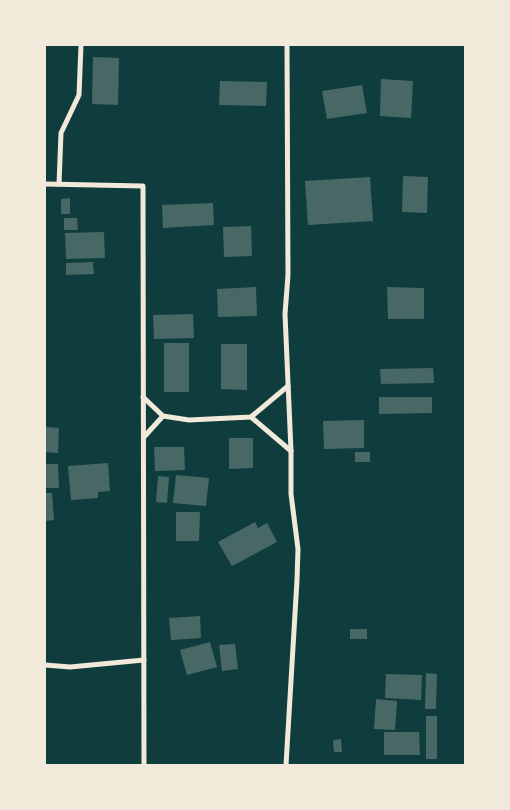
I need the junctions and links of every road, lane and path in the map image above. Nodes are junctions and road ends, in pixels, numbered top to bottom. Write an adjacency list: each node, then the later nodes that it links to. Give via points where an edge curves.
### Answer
1 (81, 45): 4 (street, via 79,95 61,132)
2 (287, 45): 5 (street, via 288,275 285,314)
3 (45, 184): 4 (street)
4 (59, 184): 6 (street, via 143,186)
5 (288, 386): 8 (street); 10 (street)
6 (144, 397): 7 (street); 9 (street)
7 (163, 416): 8 (street, via 189,420); 9 (street)
8 (252, 417): 10 (street)
9 (144, 437): 11 (street)
10 (291, 451): 14 (street, via 298,580)
11 (144, 660): 12 (street, via 70,667); 13 (street)
12 (45, 665)
13 (144, 765)
14 (286, 765)

